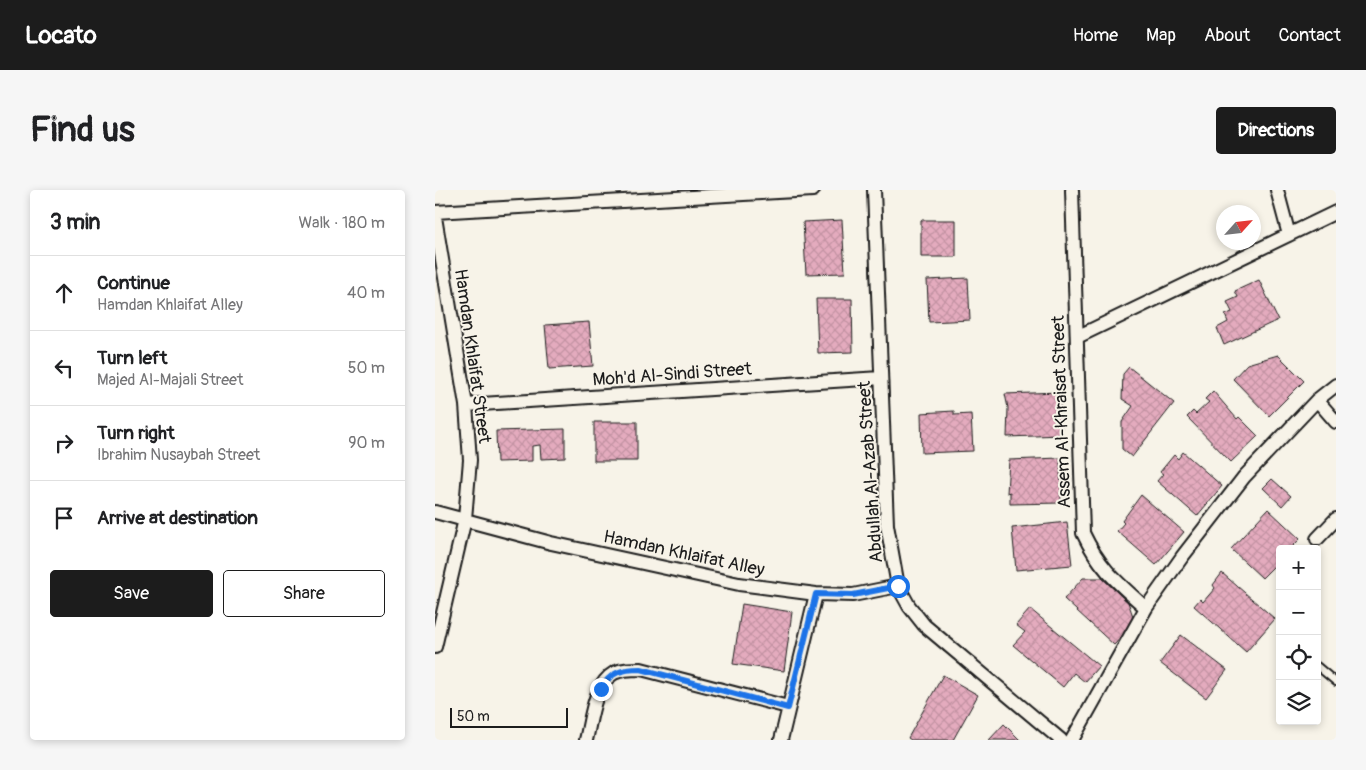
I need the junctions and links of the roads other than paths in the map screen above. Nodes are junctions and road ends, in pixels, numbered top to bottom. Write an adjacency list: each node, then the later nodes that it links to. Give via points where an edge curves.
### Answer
1 (813, 190): 5 (street)
2 (874, 190): 10 (street, Abdullah Al-Azab Street)
3 (1071, 190): 9 (street, Assem Al-Khraisat Street)
4 (1277, 190): 8 (street)
5 (435, 212)
6 (1336, 212): 8 (street)
7 (435, 217): 13 (street, Hamdan Khlaifat Street)
8 (1289, 235): 9 (street)
9 (1077, 337): 21 (street, Assem Al-Khraisat Street, via 1083,533 1094,557 1107,573)
10 (880, 378): 13 (street, Moh'd Al-Sindi Street); 19 (street, Abdullah Al-Azab Street, via 887,525)
11 (1336, 385): 12 (street)
12 (1317, 400): 14 (street); 21 (street, via 1245,477)
13 (466, 405): 16 (street, Hamdan Khlaifat Street, via 470,460)
14 (1336, 422)
15 (435, 512): 16 (street, Hamdan Khlaifat Alley)
16 (465, 519): 20 (street, Hamdan Khlaifat Alley, via 551,543 662,568 739,584); 22 (street, Hamdan Khlaifat Street)
17 (1336, 519): 18 (street)
18 (1317, 539)
19 (898, 586): 20 (street, Hamdan Khlaifat Alley, via 853,595); 28 (street, Abdullah Al-Azab Street, via 924,625)
20 (816, 594): 25 (street)
21 (1146, 608): 29 (street)
22 (435, 647)
23 (1321, 669): 24 (lane)
24 (1336, 682)
25 (788, 708): 26 (street, via 641,669 627,669 607,678 593,710); 27 (street)
26 (586, 740)
27 (781, 740)
28 (1061, 740)
29 (1072, 740)

